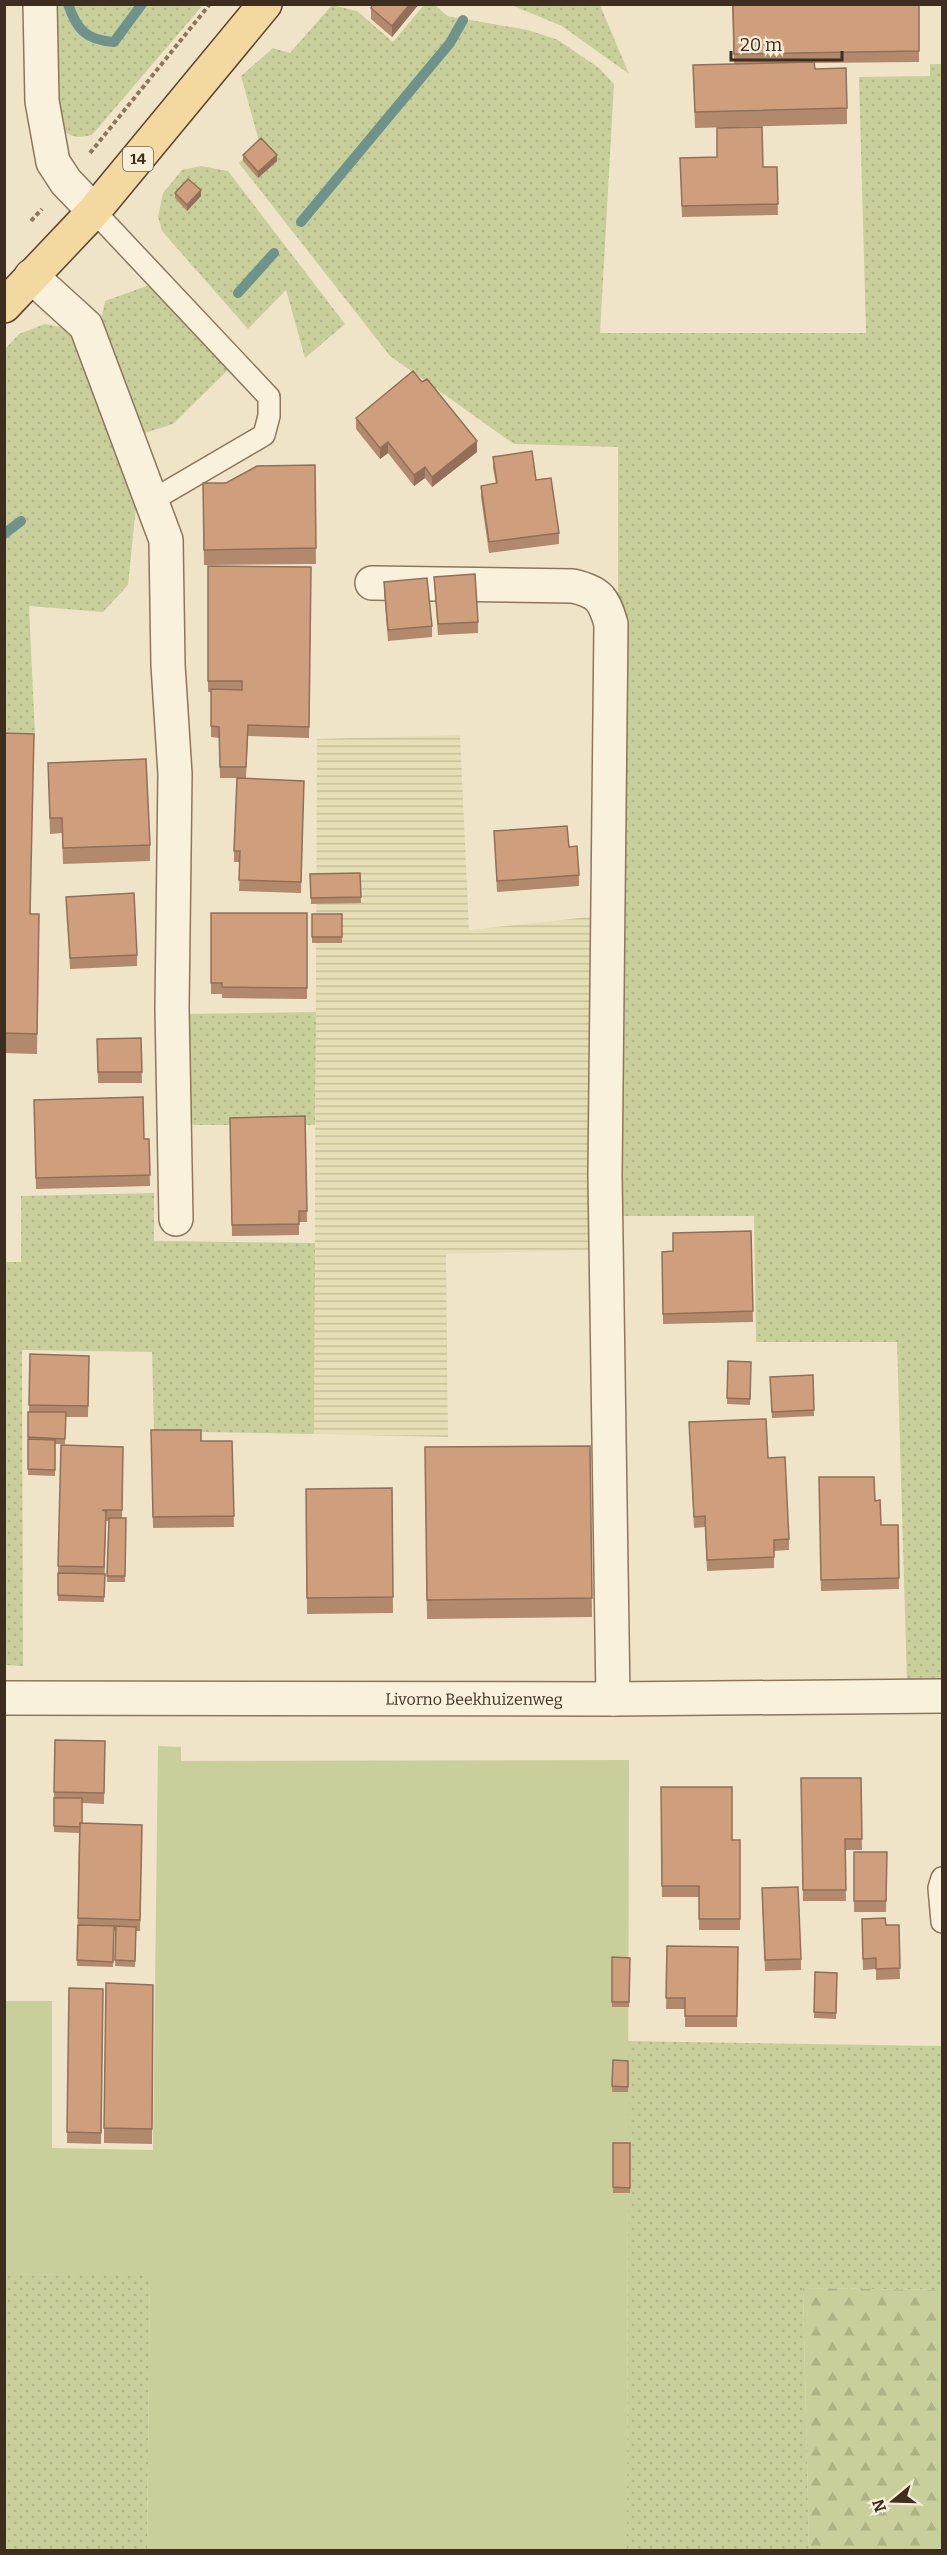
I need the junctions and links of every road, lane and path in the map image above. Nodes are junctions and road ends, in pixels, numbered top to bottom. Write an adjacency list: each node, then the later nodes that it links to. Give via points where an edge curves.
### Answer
1 (40, 4): 4 (street, via 42,101 53,162)
2 (210, 4): 4 (path)
3 (264, 4): 5 (main road, 14)
4 (66, 182): 5 (street); 6 (path)
5 (94, 211): 7 (main road, 14); 9 (lane, via 269,396 264,435)
6 (28, 225)
7 (31, 276): 8 (main road, 14); 9 (street, via 86,326)
8 (4, 306)
9 (151, 501): 11 (street, via 166,540 175,774 172,1008)
10 (372, 582): 14 (street, via 573,586 590,590 605,603 611,624 605,1175)
11 (176, 1219)
12 (942, 1696): 14 (street, Livorno Beekhuizenweg)
13 (4, 1698): 14 (street, Livorno Beekhuizenweg)
14 (613, 1699)
15 (942, 1878): 16 (lane)
16 (942, 1922)

